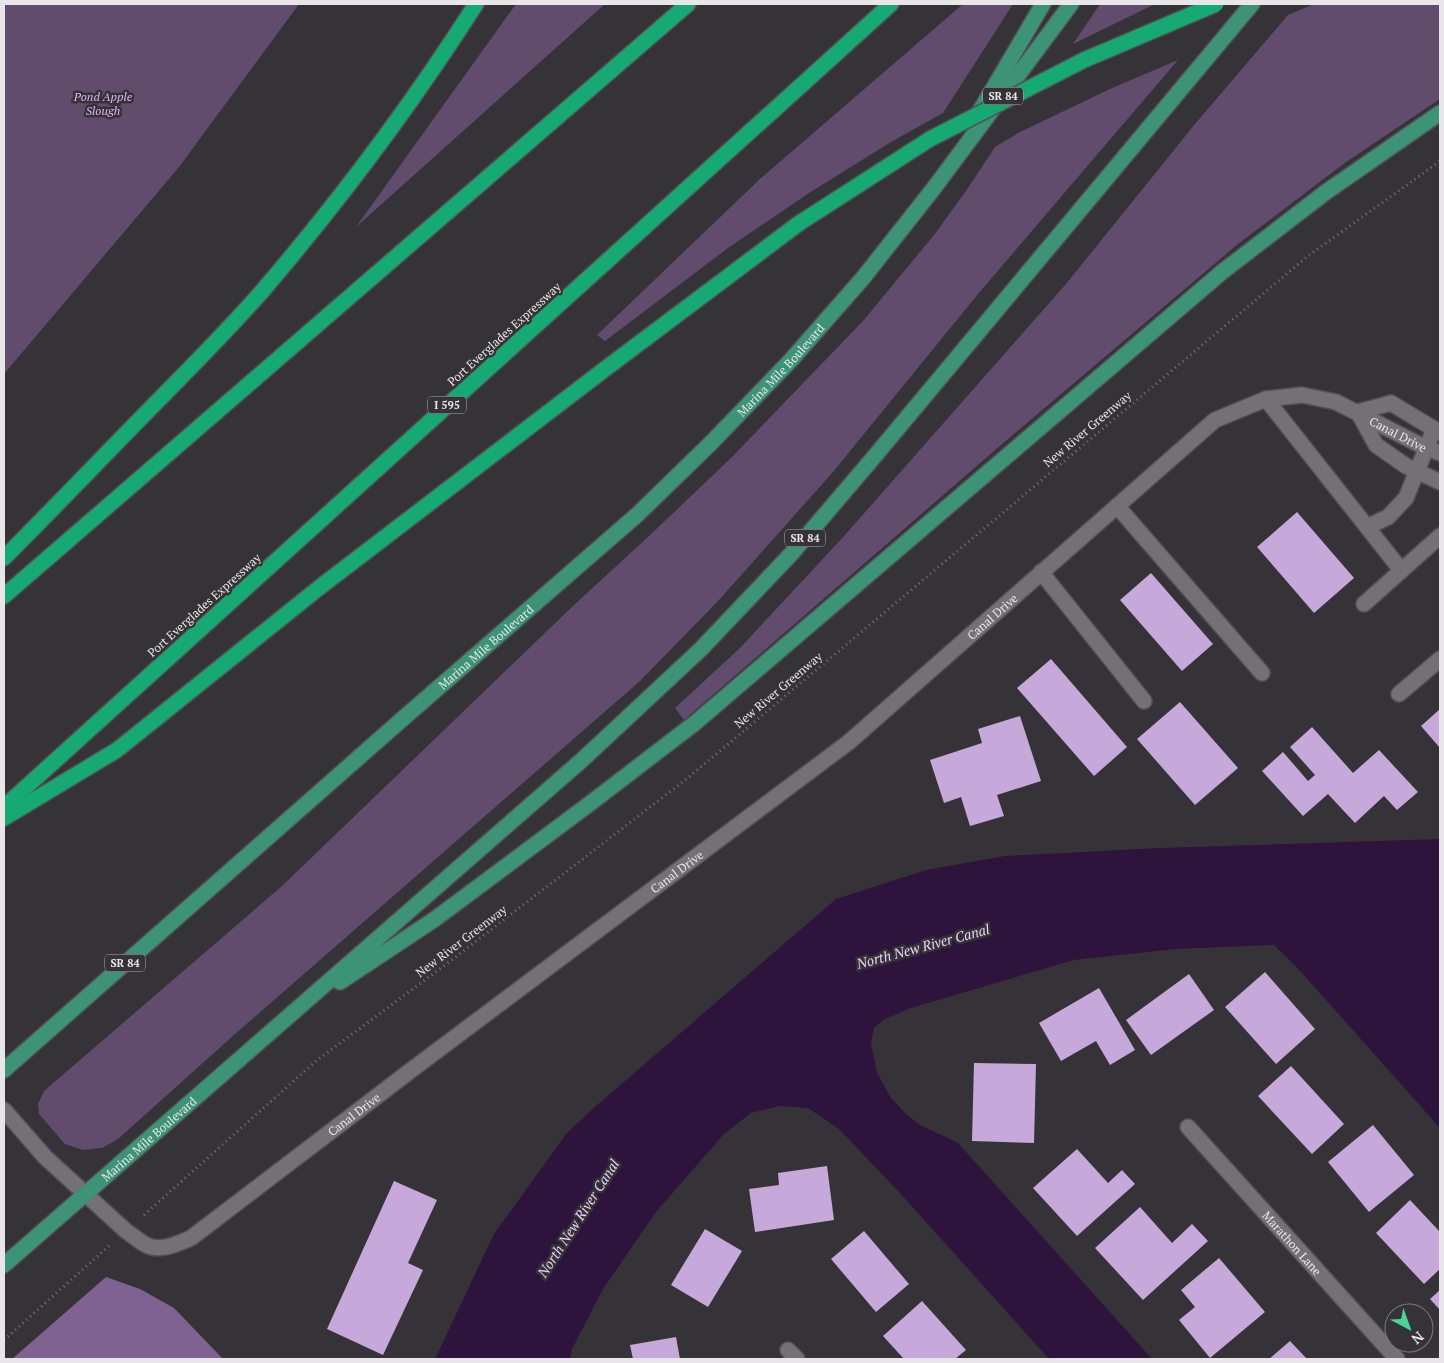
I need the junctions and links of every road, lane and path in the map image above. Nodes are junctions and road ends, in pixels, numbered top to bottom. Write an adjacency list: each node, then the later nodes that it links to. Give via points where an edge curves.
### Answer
1 (476, 4): 20 (highway, via 368,160 262,290)
2 (688, 4): 23 (highway)
3 (891, 4): 29 (highway, Port Everglades Expressway / I 595)
4 (1043, 4): 10 (main road)
5 (1071, 4): 10 (main road, SR 84)
6 (1216, 4): 30 (highway, bridge, via 1084,60 930,139 798,224 328,581 116,750)
7 (1252, 4): 31 (main road, SR 84, via 856,479 708,642 582,760)
8 (1440, 113): 31 (main road, via 1326,192 1222,272 695,723 435,920)
9 (1440, 161): 36 (path, New River Greenway, via 1308,256 689,777 316,1060)
10 (934, 188): 32 (main road, Marina Mile Boulevard / SR 84, via 863,278 791,360 638,514)
11 (1266, 399): 12 (street, Canal Drive, via 1302,395 1336,402); 17 (street, Canal Drive, via 1215,420); 18 (street)
12 (1358, 412): 13 (street, Canal Drive, via 1391,403); 14 (street, Canal Drive); 15 (street, Canal Drive, via 1376,445)
13 (1437, 430): 14 (street)
14 (1433, 451): 15 (street)
15 (1418, 472): 16 (street, Canal Drive); 18 (street, via 1406,498 1388,517)
16 (1440, 482)
17 (1117, 506): 22 (street, Canal Drive); 26 (street)
18 (1367, 527): 21 (street)
19 (1440, 536): 21 (street)
20 (4, 558)
21 (1402, 570): 24 (street)
22 (1041, 572): 28 (street); 36 (street, Canal Drive, via 849,742 191,1238 167,1248 147,1246)
23 (4, 596)
24 (1364, 604)
25 (1440, 659): 27 (street)
26 (1262, 673)
27 (1399, 694)
28 (1144, 701)
29 (4, 807)
30 (4, 818)
31 (294, 1011): 35 (main road, Marina Mile Boulevard / SR 84)
32 (4, 1070)
33 (4, 1110): 35 (street, Canal Drive, via 45,1157)
34 (1188, 1126): 39 (street, Marathon Lane)
35 (85, 1194): 36 (street, Canal Drive); 37 (main road, Marina Mile Boulevard / SR 84)
36 (126, 1231): 38 (path, New River Greenway)
37 (4, 1265)
38 (4, 1340)
39 (1397, 1359)

